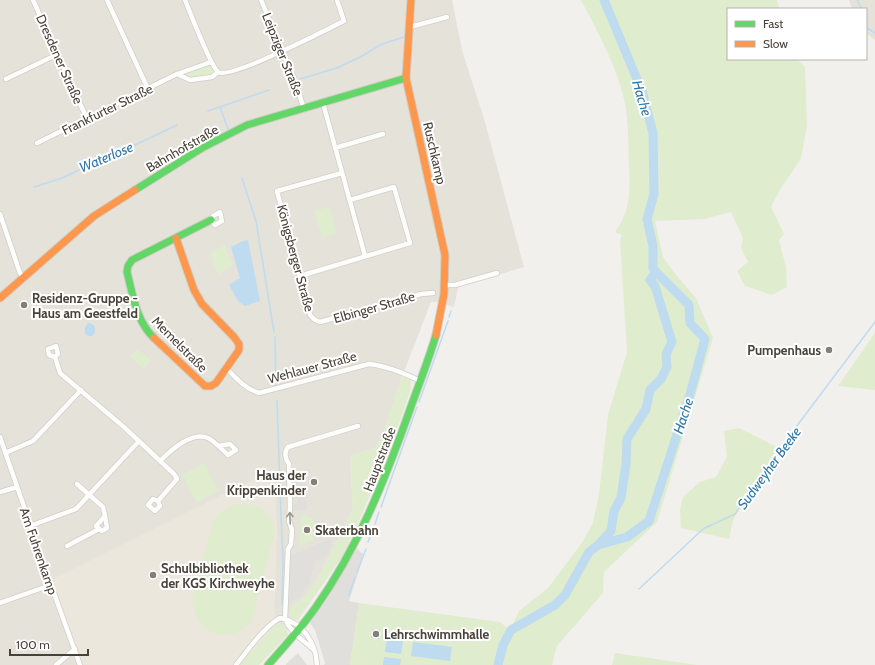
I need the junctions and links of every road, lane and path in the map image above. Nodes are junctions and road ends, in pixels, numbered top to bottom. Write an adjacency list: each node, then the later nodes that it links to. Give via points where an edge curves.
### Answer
1 (33, 0): 10 (street, Dresdener Straße)
2 (107, 0): 16 (street)
3 (185, 0): 11 (street)
4 (261, 0): 9 (street, Leipziger Straße)
5 (337, 0): 9 (street, via 344,21)
6 (411, 0): 8 (street, Ruschkamp)
7 (448, 17): 8 (street)
8 (410, 27): 14 (street, Ruschkamp)
9 (283, 52): 12 (street, via 225,73); 18 (street, Leipziger Straße)
10 (58, 54): 15 (street); 19 (street, Dresdener Straße)
11 (211, 62): 12 (street); 13 (street, Frankfurter Straße)
12 (218, 72): 13 (street, via 212,77 190,80)
13 (177, 74): 16 (street, Frankfurter Straße)
14 (406, 78): 17 (street, Bahnhofstraße); 32 (street, Ruschkamp, via 444,243)
15 (6, 79)
16 (148, 89): 19 (street, Frankfurter Straße)
17 (323, 103): 18 (street, Bahnhofstraße); 22 (street)
18 (304, 109): 31 (street, Bahnhofstraße, via 247,125 202,148 94,216)
19 (87, 119): 21 (street, Frankfurter Straße)
20 (383, 134): 22 (street)
21 (37, 143)
22 (335, 148): 23 (street)
23 (342, 173): 24 (street); 30 (street, Königsberger Straße, via 277,191)
24 (350, 200): 28 (street); 28 (street, via 394,187 410,243)
25 (0, 214): 31 (street)
26 (211, 220): 27 (street, Memelstraße)
27 (176, 238): 37 (street, via 194,290 202,304 238,341 239,350); 37 (street, Memelstraße, via 132,260 128,266 127,272 137,311 147,331 206,386 216,383)
28 (365, 256): 30 (street)
29 (497, 274): 32 (street)
30 (300, 276): 35 (street, Königsberger Straße, via 310,315)
31 (23, 277): 34 (street, Bahnhofstraße)
32 (446, 285): 38 (street, Hauptstraße, via 438,329)
33 (433, 292): 35 (street, Elbinger Straße, via 331,320)
34 (0, 298)
35 (315, 320)
36 (55, 357): 39 (street, via 60,373)
37 (227, 369): 38 (street, Wehlauer Straße, via 249,389 260,393 369,364 399,371)
38 (420, 381): 56 (street, Hauptstraße, via 394,455 361,532 333,581)
39 (81, 390): 42 (street); 44 (street, via 33,441)
40 (358, 426): 55 (street, one-way to 40, via 288,549 292,530 289,521 289,464 286,460 286,450 288,447)
41 (0, 437): 44 (street, Am Fuhrenkamp)
42 (139, 441): 45 (street); 49 (street)
43 (219, 446): 45 (street, via 208,438 195,438 179,444)
44 (6, 453): 47 (street, Am Fuhrenkamp)
45 (161, 460): 50 (street, via 177,479)
46 (77, 484): 49 (street)
47 (17, 487): 48 (street); 51 (street, Am Fuhrenkamp)
48 (0, 492)
49 (90, 495): 51 (street, via 76,509); 52 (street, via 103,507 105,516 96,526 100,529)
50 (158, 501)
51 (30, 526): 53 (street, Am Fuhrenkamp)
52 (67, 546)
53 (51, 585): 54 (street); 58 (street, Am Fuhrenkamp)
54 (0, 603)
55 (285, 619): 56 (street); 57 (street); 62 (street, via 274,621)
56 (301, 628): 57 (street, Hauptstraße); 59 (street)
57 (296, 635): 59 (street); 63 (street, Hauptstraße)
58 (75, 649): 60 (street); 61 (street, Am Fuhrenkamp)
59 (314, 650): 64 (street)
60 (56, 665)
61 (80, 665)
62 (236, 665)
63 (268, 665)
64 (317, 665)

